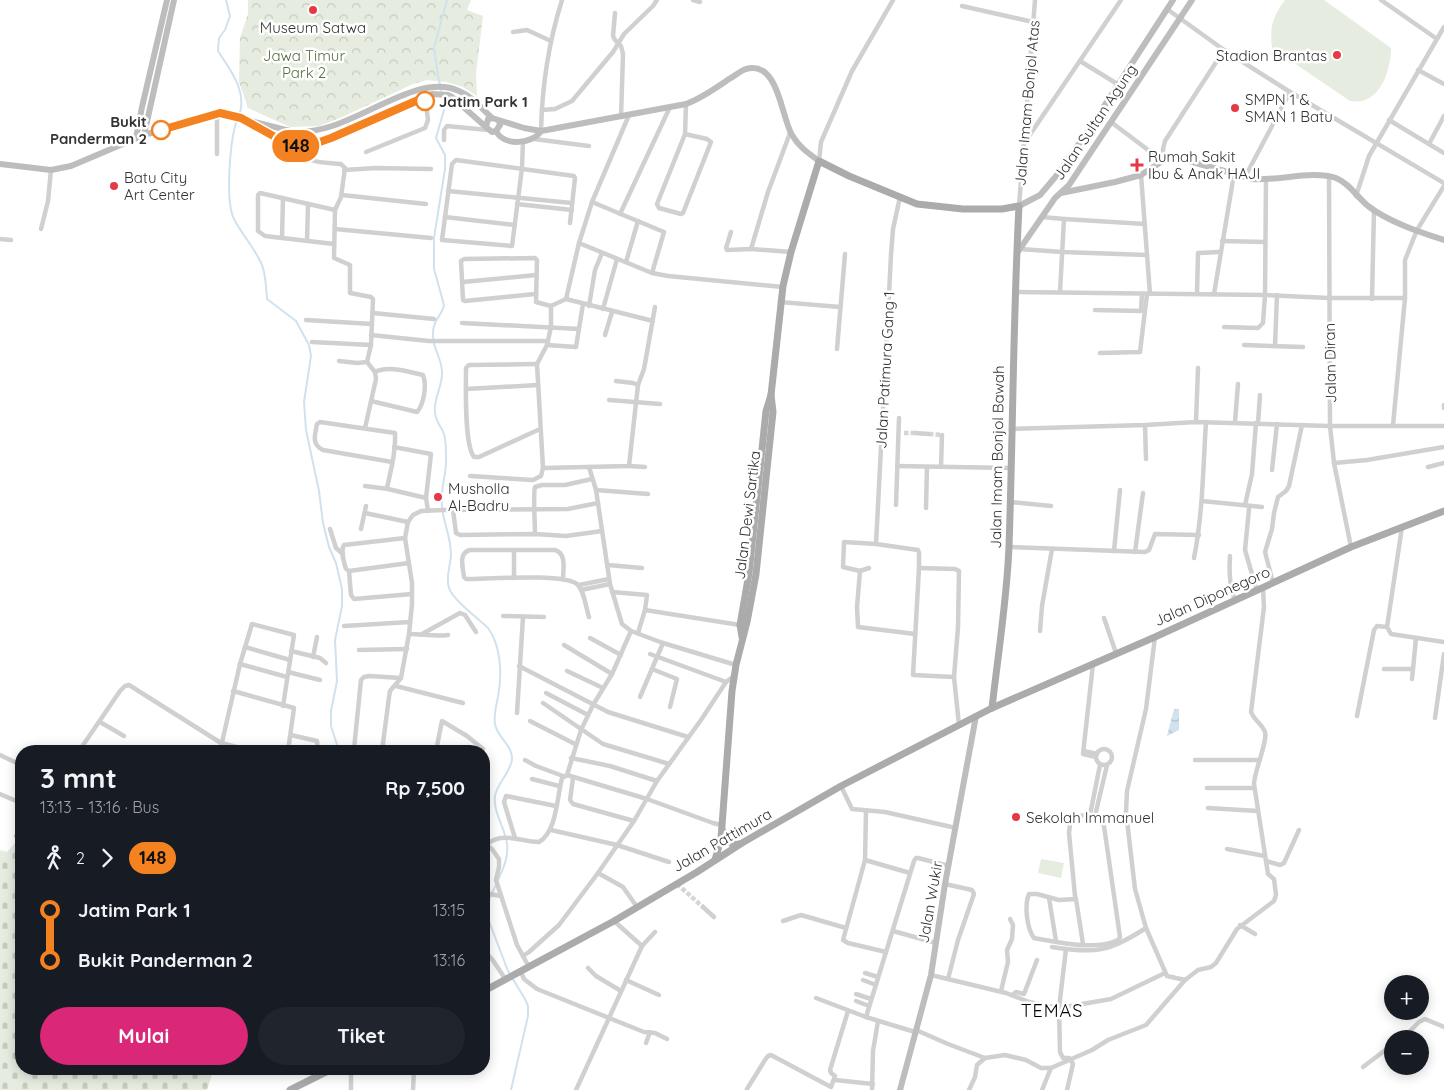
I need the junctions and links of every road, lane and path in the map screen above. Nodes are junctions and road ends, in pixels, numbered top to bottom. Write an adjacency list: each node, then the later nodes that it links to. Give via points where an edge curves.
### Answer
1 (168, 0): 51 (main road)
2 (174, 0): 49 (main road)
3 (562, 0): 21 (street)
4 (658, 0): 22 (street)
5 (694, 0): 12 (street)
6 (893, 0): 63 (street, via 852,71 821,142)
7 (1035, 0): 17 (street, Jalan Imam Bonjol Atas)
8 (1121, 0): 24 (street)
9 (1173, 0): 14 (main road, Jalan Sultan Agung)
10 (1192, 0): 16 (main road, Jalan Sultan Agung)
11 (1381, 0): 20 (street)
12 (700, 2)
13 (962, 6): 17 (street)
14 (1167, 9): 16 (street); 27 (main road, Jalan Sultan Agung)
15 (616, 13): 22 (street, via 613,36)
16 (1180, 19): 23 (street); 41 (main road, Jalan Sultan Agung)
17 (1033, 22): 56 (street, Jalan Imam Bonjol Atas)
18 (1444, 27): 20 (street)
19 (514, 32): 21 (street, via 527,30)
20 (1437, 39): 25 (street)
21 (551, 40): 32 (street)
22 (619, 43): 32 (street, via 572,101); 36 (street, via 623,54)
23 (1224, 50): 28 (street); 64 (street, via 1165,141)
24 (1080, 61): 27 (street); 56 (street)
25 (1418, 70): 26 (street); 39 (street)
26 (1444, 84)
27 (1119, 85): 43 (main road, Jalan Sultan Agung)
28 (1290, 92): 55 (street); 73 (street)
29 (425, 97): 42 (main road, via 430,94 452,97); 59 (main road, via 331,138); 60 (street, via 428,120 424,128)
30 (686, 104): 31 (main road); 47 (main road, via 742,71 758,70 774,82); 48 (street)
31 (670, 107): 34 (main road); 92 (street)
32 (542, 110): 44 (street)
33 (217, 113): 37 (main road); 49 (main road); 62 (street)
34 (629, 115): 36 (main road); 83 (street)
35 (1444, 116): 57 (street)
36 (621, 117): 44 (main road)
37 (239, 118): 46 (main road); 59 (main road)
38 (492, 118): 40 (main road); 42 (main road, via 486,122); 46 (main road, via 466,94 449,87 435,87 391,100 337,126)
39 (1389, 120): 55 (street); 57 (street)
40 (499, 121): 44 (main road); 45 (main road)
41 (1111, 122): 50 (main road, Jalan Sultan Agung); 64 (street)
42 (487, 128): 45 (main road); 53 (street, via 447,126)
43 (1090, 128): 50 (main road, via 1098,128); 88 (main road, Jalan Sultan Agung, via 1047,188)
44 (541, 130): 52 (main road)
45 (496, 131): 54 (main road, via 501,137)
46 (298, 132): 59 (street, via 296,140)
47 (790, 133): 63 (main road, via 800,147); 116 (street)
48 (684, 134): 48 (street, via 657,204 659,208 682,214 711,142)
49 (144, 135): 51 (main road)
50 (1102, 136): 77 (main road, Jalan Sultan Agung)
51 (136, 138): 68 (main road, via 71,166)
52 (534, 139): 54 (main road); 58 (street)
53 (444, 140)
54 (523, 141): 66 (street)
55 (1377, 142): 75 (street); 80 (street)
56 (1023, 144): 88 (street, Jalan Imam Bonjol Atas)
57 (1429, 144): 61 (street)
58 (588, 146)
59 (299, 147): 69 (street, via 307,159 341,164)
60 (366, 152)
61 (1444, 153)
62 (217, 154)
63 (819, 161): 79 (main road); 117 (main road, Jalan Dewi Sartika)
64 (1162, 161): 70 (main road, via 1185,159); 71 (main road)
65 (0, 164): 68 (main road)
66 (522, 168): 76 (street, via 456,160 452,164); 81 (street); 84 (street, via 574,176)
67 (431, 169): 69 (street)
68 (51, 170): 100 (street)
69 (344, 170): 78 (street)
70 (1234, 174): 73 (main road); 112 (street)
71 (1141, 175): 77 (main road); 98 (street)
72 (1329, 176): 74 (main road); 80 (main road, via 1348,185); 138 (street, Jalan Diran)
73 (1245, 177): 74 (main road)
74 (1266, 180): 113 (street)
75 (1444, 184): 103 (street)
76 (448, 191): 81 (street); 93 (street)
77 (1061, 193): 94 (main road, Jalan Sultan Agung)
78 (342, 195): 86 (street); 89 (street)
79 (900, 196): 88 (main road, via 917,204 963,209); 252 (street, Jalan Patimura Gang 1, via 891,255)
80 (1356, 196): 91 (main road)
81 (518, 197): 84 (street); 87 (street)
82 (283, 198): 85 (street); 106 (street); 106 (street, via 258,196 259,232)
83 (592, 202): 92 (street); 115 (street)
84 (572, 203): 90 (street)
85 (308, 204): 89 (street); 111 (street)
86 (426, 204)
87 (517, 204): 90 (street); 99 (street)
88 (1019, 206): 102 (main road, Jalan Imam Bonjol Bawah)
89 (335, 210): 101 (street)
90 (572, 210): 97 (street)
91 (1374, 210): 103 (main road); 141 (street)
92 (620, 214): 96 (street)
93 (445, 217): 99 (street); 99 (street, via 442,240 512,246)
94 (1042, 217): 95 (street); 105 (main road, Jalan Sultan Agung)
95 (1064, 219): 98 (street); 119 (street)
96 (638, 221): 125 (street); 126 (street, via 664,232)
97 (570, 222)
98 (1145, 224): 123 (street)
99 (515, 225)
100 (41, 229)
101 (335, 229): 107 (street); 114 (street)
102 (1018, 229): 105 (main road, via 1022,236); 118 (main road, Jalan Imam Bonjol Bawah)
103 (1417, 230): 110 (main road); 139 (street, via 1406,260)
104 (731, 232): 116 (street, via 727,250)
105 (1030, 234): 118 (main road, Jalan Sultan Agung)
106 (282, 238): 111 (street)
107 (431, 238)
108 (0, 239): 109 (street)
109 (11, 240)
110 (1444, 240)
111 (307, 241): 114 (street)
112 (1222, 241): 113 (street); 120 (street)
113 (1265, 242): 136 (street)
114 (334, 244): 151 (street, via 335,259 350,264 349,292 373,298)
115 (580, 244): 121 (street); 140 (street)
116 (751, 249): 117 (street)
117 (791, 252): 129 (main road, Jalan Dewi Sartika)
118 (1018, 252): 119 (street); 130 (main road, Jalan Imam Bonjol Bawah)
119 (1062, 252): 123 (street); 131 (street)
120 (1220, 252): 134 (street, via 1198,252); 135 (street)
121 (602, 253): 124 (street); 145 (street, via 595,270)
122 (845, 254): 147 (street)
123 (1147, 255): 133 (street)
124 (617, 259): 125 (street); 148 (street)
125 (626, 262): 126 (street)
126 (652, 273): 129 (street)
127 (536, 275): 128 (street); 128 (street, via 535,258 462,259); 132 (street)
128 (463, 282): 132 (street, via 465,302)
129 (783, 287): 142 (main road, Jalan Dewi Sartika)
130 (1014, 292): 131 (street); 198 (main road, Jalan Imam Bonjol Bawah)
131 (1060, 292): 133 (street)
132 (536, 294): 144 (street, via 536,303)
133 (1146, 294): 134 (street); 149 (street, via 1141,311); 169 (street, via 1140,352)
134 (1197, 294): 135 (street)
135 (1214, 294): 136 (street)
136 (1264, 295): 137 (street); 158 (street, via 1261,327)
137 (1277, 295): 138 (street); 166 (street)
138 (1329, 298): 141 (street); 194 (street, Jalan Diran)
139 (1406, 298): 141 (street); 193 (street)
140 (566, 299): 143 (street); 144 (street)
141 (1372, 299)
142 (780, 302): 147 (street); 269 (main road, Jalan Dewi Sartika, via 766,411)
143 (583, 304): 145 (street); 159 (street)
144 (551, 306): 157 (street)
145 (589, 306): 148 (street)
146 (656, 307): 154 (street)
147 (840, 307): 168 (street)
148 (602, 309): 150 (street)
149 (1095, 310)
150 (612, 312): 154 (street); 161 (street)
151 (372, 313): 152 (street); 156 (street)
152 (434, 319)
153 (306, 320): 156 (street)
154 (653, 322): 178 (street)
155 (462, 323): 157 (street)
156 (372, 324): 160 (street)
157 (551, 327): 159 (street); 163 (street)
158 (1224, 327)
159 (579, 329): 163 (street, via 576,347)
160 (371, 335): 163 (street, via 430,341); 164 (street)
161 (605, 336)
162 (312, 342): 164 (street)
163 (547, 343): 172 (street)
164 (371, 344): 171 (street)
165 (1244, 345): 166 (street)
166 (1275, 346): 167 (street)
167 (1303, 347)
168 (837, 349)
169 (1100, 353)
170 (339, 360): 171 (street)
171 (367, 362): 174 (street)
172 (537, 364): 177 (street); 179 (street, via 469,365 466,368)
173 (1198, 368): 186 (street)
174 (375, 372): 182 (street); 182 (street, via 389,369 423,375 425,382 421,407 417,412)
175 (616, 381): 178 (street)
176 (1238, 384): 188 (street)
177 (538, 385): 179 (street); 197 (street)
178 (638, 385): 183 (street)
179 (466, 389): 197 (street, via 468,432 474,457)
180 (1260, 395): 189 (street)
181 (609, 400): 183 (street)
182 (371, 401): 196 (street)
183 (636, 403): 184 (street); 210 (street)
184 (660, 404)
185 (899, 418): 199 (street)
186 (1196, 422): 187 (street); 191 (street)
187 (1206, 422): 188 (street); 229 (street)
188 (1235, 422): 189 (street)
189 (1257, 423): 190 (street); 233 (street)
190 (1277, 424): 192 (street); 219 (street)
191 (1145, 425): 198 (street); 206 (street)
192 (1302, 425): 194 (street); 273 (street, via 1289,486 1278,497 1265,552)
193 (1393, 425): 194 (street); 195 (street)
194 (1330, 426): 208 (street, Jalan Diran)
195 (1444, 426)
196 (365, 428): 204 (street, via 395,433); 207 (street, via 319,422 315,444 328,452)
197 (540, 429): 217 (street)
198 (1011, 429): 218 (main road, Jalan Imam Bonjol Bawah)
199 (898, 433): 200 (street); 211 (street)
200 (904, 433)
201 (915, 433): 202 (street)
202 (929, 434)
203 (942, 435): 215 (street)
204 (394, 447): 207 (street); 228 (street, via 431,454)
205 (1444, 447): 208 (street)
206 (1146, 459)
207 (392, 462): 223 (street)
208 (1334, 463): 254 (street, Jalan Diran)
209 (1444, 463): 216 (street)
210 (629, 466): 212 (street); 213 (street)
211 (897, 466): 214 (street); 232 (street)
212 (589, 467): 217 (street); 221 (street)
213 (645, 467)
214 (927, 467): 215 (street); 236 (street)
215 (941, 467): 218 (street)
216 (1428, 467)
217 (543, 468): 220 (street, via 541,476 533,480)
218 (1011, 468): 230 (main road, Jalan Imam Bonjol Bawah)
219 (1272, 470)
220 (470, 476)
221 (592, 479): 224 (street); 238 (street, via 565,486 536,486 533,491)
222 (365, 486): 223 (street)
223 (388, 489): 228 (street)
224 (596, 490): 227 (street); 231 (street)
225 (1120, 490): 257 (street)
226 (1143, 493): 258 (street)
227 (648, 494)
228 (426, 498): 241 (street)
229 (1202, 501): 233 (street); 250 (street)
230 (1010, 502): 235 (street); 253 (main road, Jalan Imam Bonjol Bawah)
231 (598, 503): 238 (street, via 568,509); 248 (street)
232 (896, 505)
233 (1245, 505): 237 (street)
234 (366, 506): 243 (street)
235 (1051, 506)
236 (926, 508)
237 (1262, 508)
238 (535, 509): 239 (street); 249 (street)
239 (453, 510): 241 (street); 249 (street, via 457,534)
240 (1249, 510): 275 (street, via 1245,550)
241 (428, 511): 244 (street, via 417,512)
242 (1444, 511): 245 (main road, Jalan Diponegoro)
243 (365, 513): 244 (street); 247 (street)
244 (408, 522): 251 (street)
245 (1402, 526): 254 (main road, Jalan Diponegoro); 288 (street)
246 (330, 529): 259 (street, via 336,548)
247 (361, 529)
248 (602, 531): 249 (street, via 577,536); 263 (street)
249 (535, 534)
250 (1199, 535): 258 (street, via 1158,533 1153,536 1148,551); 261 (street)
251 (405, 538): 259 (street, via 344,545); 262 (street)
252 (876, 544): 266 (street, via 918,550); 268 (street, via 843,543 843,567)
253 (1009, 547): 255 (street); 344 (main road, Jalan Imam Bonjol Bawah)
254 (1351, 547): 273 (main road, Jalan Diponegoro)
255 (1052, 548): 257 (street); 290 (street)
256 (514, 550): 270 (street); 270 (street, via 470,550 462,555 466,579); 271 (street, via 560,552 563,555)
257 (1114, 551): 258 (street)
258 (1135, 552)
259 (343, 554): 267 (street)
260 (1230, 556): 278 (street, via 1231,591)
261 (1194, 558)
262 (408, 563): 267 (street); 277 (street)
263 (608, 566): 264 (street); 272 (street)
264 (642, 568)
265 (869, 568): 268 (street)
266 (919, 568): 295 (street); 328 (street, via 959,571)
267 (349, 570): 277 (street, via 354,599)
268 (860, 570): 295 (street, via 858,627)
269 (752, 573): 286 (main road, Jalan Dewi Sartika); 300 (main road, Jalan Dewi Sartika, via 747,622)
270 (514, 578): 271 (street)
271 (563, 579): 274 (street)
272 (609, 582): 274 (street); 276 (street)
273 (1273, 583): 275 (main road, Jalan Diponegoro)
274 (580, 588): 281 (street)
275 (1260, 589): 278 (main road, Jalan Diponegoro); 372 (street, via 1264,607 1251,712 1265,733)
276 (612, 592): 279 (street, via 646,594); 289 (street, via 622,624)
277 (412, 594): 285 (street)
278 (1235, 600): 297 (main road, Jalan Diponegoro)
279 (645, 610): 286 (street); 292 (street)
280 (503, 616): 282 (street)
281 (589, 616)
282 (523, 617): 283 (street); 320 (street)
283 (544, 618)
284 (1104, 618): 309 (street)
285 (410, 622): 287 (street); 293 (street)
286 (740, 625): 300 (main road, Jalan Dewi Sartika)
287 (344, 626)
288 (1386, 627): 301 (street, via 1391,634); 348 (street, via 1377,626 1374,630)
289 (631, 631): 292 (street); 310 (street)
290 (1040, 631)
291 (476, 632): 294 (street, via 465,615 460,613)
292 (638, 633): 303 (street)
293 (409, 634): 294 (street); 306 (street)
294 (422, 634): 296 (street)
295 (915, 634): 328 (street, via 914,676)
296 (448, 635)
297 (1155, 636): 309 (main road, Jalan Diponegoro); 424 (street, via 1146,709 1126,812 1135,889)
298 (317, 637): 313 (street)
299 (590, 638): 310 (street)
300 (742, 638): 318 (main road, Jalan Dewi Sartika)
301 (1416, 638): 302 (street); 323 (street)
302 (1444, 642)
303 (663, 643): 314 (street); 318 (street)
304 (564, 644): 325 (street)
305 (245, 647): 308 (street, via 252,624 293,634); 315 (street); 317 (street)
306 (407, 649): 307 (street); 329 (street)
307 (359, 650)
308 (291, 651): 313 (street); 315 (street)
309 (1116, 653): 319 (main road, Jalan Diponegoro)
310 (621, 654): 325 (street)
311 (650, 654): 314 (street)
312 (1444, 654): 335 (street)
313 (313, 656): 316 (street)
314 (657, 656): 321 (street); 332 (street)
315 (290, 660): 326 (street)
316 (326, 663)
317 (240, 664): 326 (street); 336 (street)
318 (736, 664): 327 (main road, Jalan Dewi Sartika)
319 (1092, 664): 344 (main road, Jalan Diponegoro); 368 (street, via 1084,754)
320 (519, 666): 342 (street); 345 (street)
321 (652, 669): 338 (street); 343 (street, via 676,680)
322 (1384, 669): 323 (street)
323 (1413, 669): 330 (street)
324 (567, 671): 334 (street)
325 (612, 674): 334 (street)
326 (288, 675): 331 (street); 341 (street)
327 (735, 675): 332 (street); 394 (main road, Jalan Dewi Sartika)
328 (954, 677): 352 (street)
329 (401, 678): 333 (street); 363 (street, via 369,676 361,680)
330 (1412, 679)
331 (320, 680)
332 (726, 682): 356 (street)
333 (396, 686): 339 (street); 364 (street, via 390,691)
334 (603, 688): 342 (street)
335 (1442, 688): 349 (street)
336 (233, 691): 341 (street); 357 (street)
337 (546, 693): 346 (street)
338 (640, 697)
339 (463, 703)
340 (543, 703): 353 (street)
341 (283, 706): 354 (street, via 294,709)
342 (593, 706): 346 (street); 356 (street)
343 (670, 707)
344 (992, 708): 347 (main road, Jalan Diponegoro)
345 (517, 713)
346 (588, 715): 353 (street)
347 (976, 716): 352 (main road, Jalan Pattimura); 395 (main road, Jalan Wukir)
348 (1357, 716)
349 (1434, 718)
350 (530, 721): 358 (street)
351 (100, 722): 355 (street); 357 (street, via 120,691 129,685); 359 (street)
352 (959, 726): 382 (main road, Jalan Pattimura)
353 (581, 730): 358 (street); 374 (street, via 608,746)
354 (291, 735): 361 (street); 362 (street, via 317,741)
355 (124, 736)
356 (688, 737): 374 (street)
357 (221, 743): 360 (street)
358 (575, 744): 369 (street)
359 (83, 745)
360 (229, 745)
361 (289, 745)
362 (318, 745)
363 (353, 745)
364 (383, 745)
365 (437, 745): 366 (street, via 442,721)
366 (478, 745)
367 (0, 755): 373 (street)
368 (1097, 755): 375 (street); 376 (street, via 1102,750 1110,752 1111,761)
369 (571, 758): 377 (street); 380 (street)
370 (525, 760): 377 (street)
371 (1195, 760): 372 (street)
372 (1259, 760): 384 (street)
373 (15, 762)
374 (669, 764): 380 (street)
375 (1100, 765): 376 (street); 392 (street)
376 (1106, 765): 392 (street)
377 (565, 776): 378 (street); 381 (street)
378 (573, 778): 386 (street); 393 (street, via 570,800 573,804)
379 (532, 780): 381 (street)
380 (657, 781): 386 (street)
381 (560, 786): 388 (street)
382 (841, 786): 390 (street, via 850,807); 400 (main road, Jalan Pattimura)
383 (1207, 788): 384 (street)
384 (1254, 788): 391 (street)
385 (0, 794): 387 (street)
386 (647, 799): 393 (street); 394 (street)
387 (15, 800)
388 (556, 806): 396 (street); 398 (street, via 506,796 504,802)
389 (1208, 808): 391 (street)
390 (866, 811): 395 (street, via 885,812); 406 (street)
391 (1258, 811): 404 (street)
392 (1092, 815): 415 (street, via 1075,817 1068,833); 430 (street, via 1104,826 1120,937 1116,941)
393 (634, 820): 401 (street)
394 (721, 825): 400 (main road, via 729,842 734,845); 405 (main road, Jalan Dewi Sartika)
395 (957, 828): 408 (main road, Jalan Wukir)
396 (551, 830): 398 (street, via 539,842); 401 (street)
397 (1299, 830): 404 (street, via 1284,863 1280,865)
398 (515, 838): 399 (street)
399 (490, 842)
400 (742, 843): 405 (main road, Jalan Pattimura)
401 (617, 845): 407 (street); 409 (street)
402 (1227, 848): 404 (street)
403 (490, 849): 413 (street, via 499,859 497,883)
404 (1265, 858): 422 (street, via 1268,874 1274,879 1274,902)
405 (715, 860): 416 (main road, Jalan Pattimura)
406 (865, 860): 410 (street); 423 (street)
407 (669, 862)
408 (949, 866): 410 (street, via 916,858); 411 (main road, Jalan Wukir)
409 (598, 873): 416 (street, via 623,887); 436 (street, via 559,925)
410 (910, 873): 425 (street)
411 (945, 884): 429 (main road, Jalan Wukir); 444 (street, via 972,890 974,894)
412 (490, 894): 413 (street)
413 (501, 896): 436 (street, via 517,945)
414 (1049, 898): 415 (street); 428 (street); 428 (street, via 1031,893 1027,897 1030,932 1034,938)
415 (1076, 899): 430 (street)
416 (637, 907): 420 (main road, Jalan Pattimura)
417 (703, 907): 418 (street)
418 (714, 917)
419 (1010, 919): 451 (street, via 1012,939 1006,950 1008,962)
420 (614, 921): 431 (street); 436 (main road, Jalan Pattimura)
421 (783, 922): 423 (street, via 801,915)
422 (1240, 926): 427 (street); 447 (street, via 1216,963 1198,970)
423 (846, 928): 434 (street, via 844,941)
424 (1146, 928): 433 (street, via 1121,944 1103,950); 440 (street)
425 (892, 931): 429 (street); 434 (street)
426 (655, 932): 431 (street)
427 (1255, 934)
428 (1056, 941): 430 (street)
429 (936, 943): 441 (main road, Jalan Wukir)
430 (1083, 944)
431 (642, 946): 445 (street)
432 (1052, 946): 433 (street)
433 (1066, 949): 459 (street)
434 (886, 952): 443 (street)
435 (490, 957): 442 (street)
436 (526, 958): 442 (main road, Jalan Pattimura)
437 (1037, 960): 454 (street, via 1024,994 1016,992)
438 (588, 968): 450 (street)
439 (866, 973): 443 (street)
440 (1165, 973): 447 (street, via 1171,978); 459 (street, via 1111,1000)
441 (931, 975): 444 (street); 466 (main road, Jalan Wukir)
442 (512, 977): 449 (main road, Jalan Pattimura); 461 (street, via 524,979 535,988)
443 (878, 977): 448 (street)
444 (948, 979): 451 (street)
445 (626, 980): 450 (street); 453 (street)
446 (863, 980): 448 (street)
447 (1185, 980): 472 (street, via 1146,1024)
448 (876, 985): 456 (street)
449 (490, 988)
450 (620, 991): 461 (street)
451 (1001, 991): 454 (street)
452 (856, 994): 456 (street)
453 (659, 995)
454 (1012, 995): 459 (street)
455 (816, 998): 460 (street)
456 (871, 999): 458 (street)
457 (856, 1001): 458 (street)
458 (869, 1006): 462 (street)
459 (1059, 1008): 472 (street, via 1061,1056)
460 (848, 1011): 462 (street); 478 (street, via 830,1070)
461 (608, 1017): 467 (street); 484 (street)
462 (866, 1018): 463 (street)
463 (878, 1021): 466 (street); 479 (street, via 873,1051)
464 (1444, 1027): 465 (street, via 1426,1018)
465 (1411, 1030)
466 (915, 1031): 471 (street); 487 (main road, Jalan Wukir)
467 (650, 1032): 468 (street); 469 (street)
468 (667, 1039)
469 (646, 1043)
470 (1384, 1051): 474 (street)
471 (984, 1058): 473 (street, via 1005,1055 1041,1068); 488 (street, via 977,1064)
472 (1070, 1058): 473 (street); 490 (street, via 1073,1064)
473 (1051, 1068): 489 (street)
474 (1363, 1068)
475 (320, 1075): 481 (main road)
476 (351, 1075): 482 (street)
477 (414, 1075): 483 (street)
478 (835, 1080): 479 (street); 480 (street)
479 (873, 1084): 486 (street)
480 (831, 1088): 485 (street, via 771,1055)
481 (290, 1090)
482 (351, 1090)
483 (413, 1090)
484 (576, 1090)
485 (747, 1090)
486 (872, 1090)
487 (900, 1090)
488 (969, 1090)
489 (1042, 1090)
490 (1067, 1090)

